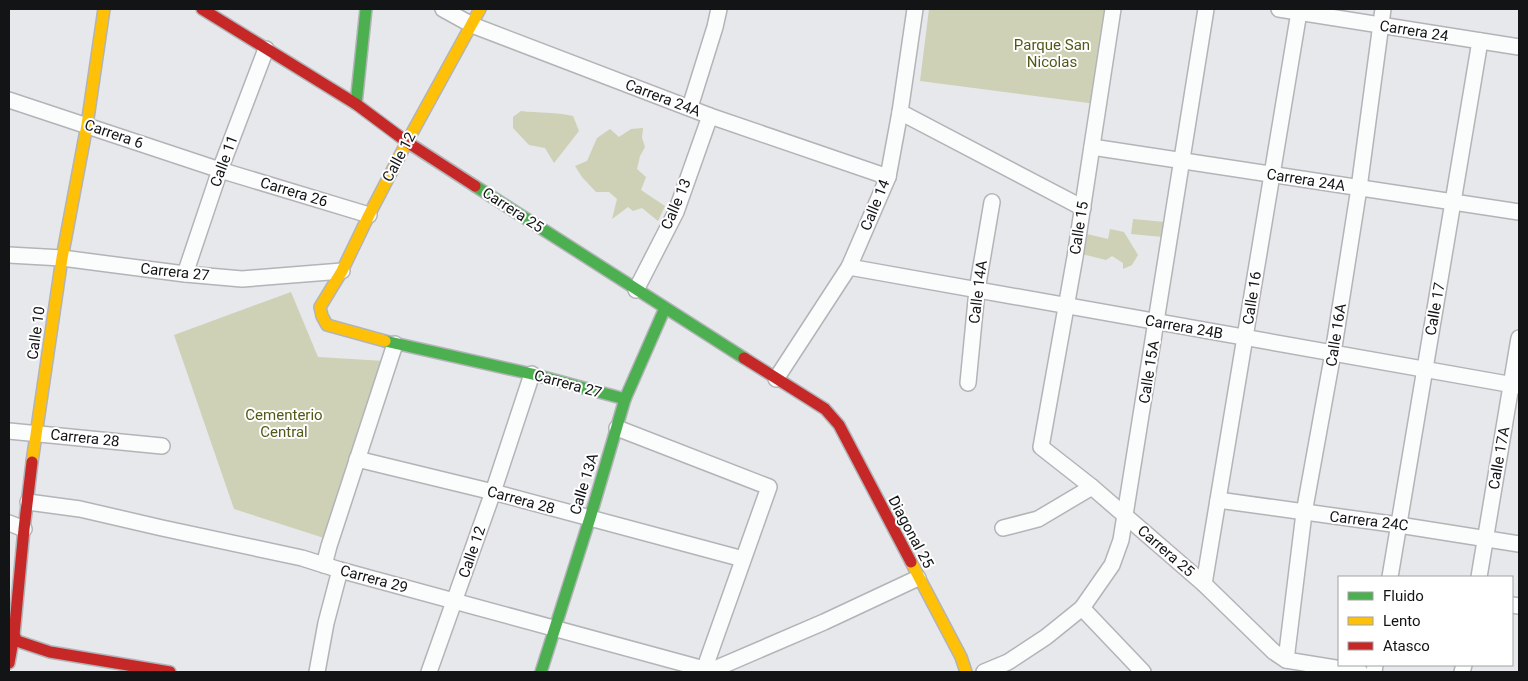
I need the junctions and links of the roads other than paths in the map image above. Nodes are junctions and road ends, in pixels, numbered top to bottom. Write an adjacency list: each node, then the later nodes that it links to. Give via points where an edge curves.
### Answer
1 (104, 9): 23 (main road, Calle 10)
2 (202, 9): 17 (main road, Carrera 25)
3 (366, 9): 19 (main road)
4 (442, 9): 13 (street, Carrera 24A)
5 (480, 9): 13 (main road, Calle 12)
6 (719, 9): 20 (street)
7 (915, 9): 21 (street, Calle 14)
8 (1114, 9): 25 (street, Calle 15)
9 (1206, 9): 26 (street, Calle 15A)
10 (1279, 9): 12 (street, Carrera 24)
11 (1383, 9): 14 (street, Calle 16A)
12 (1299, 12): 14 (street, Carrera 24); 28 (street, Calle 16)
13 (472, 25): 20 (street, Carrera 24A); 24 (main road, Calle 12)
14 (1381, 26): 15 (street, Carrera 24); 30 (street, Calle 16A)
15 (1480, 41): 16 (street, Carrera 24); 32 (street, Calle 17)
16 (1519, 47)
17 (266, 49): 19 (main road, Carrera 25); 27 (street, Calle 11)
18 (9, 100): 23 (street, Carrera 6)
19 (356, 104): 24 (main road, Carrera 25)
20 (690, 107): 22 (street, Carrera 24A)
21 (900, 112): 29 (street, Calle 14); 33 (street)
22 (710, 116): 29 (street, Carrera 24A); 41 (street, Calle 13, via 676,212)
23 (87, 125): 27 (street, Carrera 6); 37 (main road, Calle 10)
24 (407, 142): 35 (main road, Calle 12); 41 (main road, Carrera 25)
25 (1092, 147): 26 (street, Carrera 24A); 33 (street, Calle 15)
26 (1182, 160): 28 (street, Carrera 24A); 46 (street, Calle 15A)
27 (220, 170): 35 (street, Carrera 26); 40 (street, Calle 11)
28 (1272, 174): 30 (street, Carrera 24A); 47 (street, Calle 16)
29 (888, 177): 38 (street, Calle 14)
30 (1359, 188): 32 (street, Carrera 24A); 50 (street, Calle 16A)
31 (992, 202): 42 (street, Calle 14A)
32 (1453, 202): 34 (street, Carrera 24A); 51 (street, Calle 17)
33 (1083, 208): 43 (street, Calle 15)
34 (1519, 212)
35 (368, 215): 39 (main road, Calle 12)
36 (9, 255): 37 (street, Carrera 27)
37 (62, 258): 40 (street, Carrera 27); 60 (main road, Calle 10)
38 (849, 267): 42 (street, Carrera 24B); 53 (street, Calle 14)
39 (342, 271): 40 (street, Carrera 27, via 242,279); 44 (main road, Calle 12)
40 (185, 274)
41 (636, 290): 45 (main road, Carrera 25)
42 (977, 290): 43 (street, Carrera 24B); 54 (street, Calle 14A)
43 (1066, 306): 46 (street, Carrera 24B); 62 (street, Calle 15)
44 (320, 307): 49 (main road, Carrera 27, via 327,325)
45 (665, 308): 53 (main road, Carrera 25); 56 (main road, Calle 13A)
46 (1156, 322): 47 (street, Carrera 24B); 69 (street, Calle 15A)
47 (1245, 338): 50 (street, Carrera 24B); 66 (street, Calle 16)
48 (1519, 338): 55 (street, Calle 17A)
49 (395, 344): 52 (main road, Carrera 27); 63 (street)
50 (1333, 353): 51 (street, Carrera 24B); 68 (street, Calle 16A)
51 (1425, 370): 55 (street, Carrera 24B); 72 (street, Calle 17)
52 (532, 374): 56 (main road, Carrera 27); 65 (street, Calle 12)
53 (776, 379): 57 (main road, Carrera 25)
54 (968, 383)
55 (1515, 385): 75 (street, Calle 17A)
56 (624, 399): 58 (main road, Calle 13A)
57 (825, 409): 82 (main road, Diagonal 25, via 839,425)
58 (617, 428): 70 (main road, Calle 13A); 77 (street, via 770,487)
59 (9, 430): 60 (street, Carrera 28)
60 (36, 433): 61 (street, Carrera 28); 67 (main road, Calle 10)
61 (162, 446)
62 (1041, 447): 64 (street, Carrera 25)
63 (357, 459): 65 (street, Carrera 28); 78 (street)
64 (1092, 487): 69 (street, Carrera 25); 74 (street, via 1038,519)
65 (493, 492): 70 (street, Carrera 28); 84 (street, Calle 12)
66 (1218, 500): 68 (street, Carrera 24C); 83 (street, Calle 16)
67 (28, 502): 73 (main road, Calle 10); 78 (street, Carrera 29, via 80,509)
68 (1304, 513): 72 (street, Carrera 24C); 88 (street, Calle 16A)
69 (1126, 516): 83 (street, Carrera 25); 85 (street, Calle 15A, via 1112,565)
70 (590, 518): 77 (street, Carrera 28); 86 (main road, Calle 13A)
71 (9, 523): 73 (street)
72 (1399, 524): 75 (street, Carrera 24C); 80 (street, Calle 17)
73 (24, 528): 87 (main road, Calle 10)
74 (1002, 528)
75 (1485, 538): 76 (street, Carrera 24C); 81 (street, Calle 17A)
76 (1519, 544)
77 (743, 558): 90 (street)
78 (324, 565): 79 (street, Carrera 29)
79 (340, 570): 84 (street, Carrera 29); 92 (street)
80 (1390, 576)
81 (1479, 576)
82 (918, 578): 90 (street); 95 (main road, Diagonal 25)
83 (1204, 584): 88 (street, Carrera 25)
84 (455, 601): 86 (street, Carrera 29); 93 (street, Calle 12)
85 (1082, 608): 96 (street, Calle 15A, via 1008,662); 97 (street)
86 (554, 628): 90 (street, Carrera 29); 94 (main road, Calle 13A)
87 (12, 634): 89 (main road, Calle 10); 91 (main road, via 17,641 50,652)
88 (1286, 660): 98 (street)
89 (9, 663)
90 (710, 671)
91 (170, 672)
92 (317, 672)
93 (430, 672)
94 (541, 672)
95 (966, 672)
96 (984, 672)
97 (1143, 672)
98 (1360, 672)

